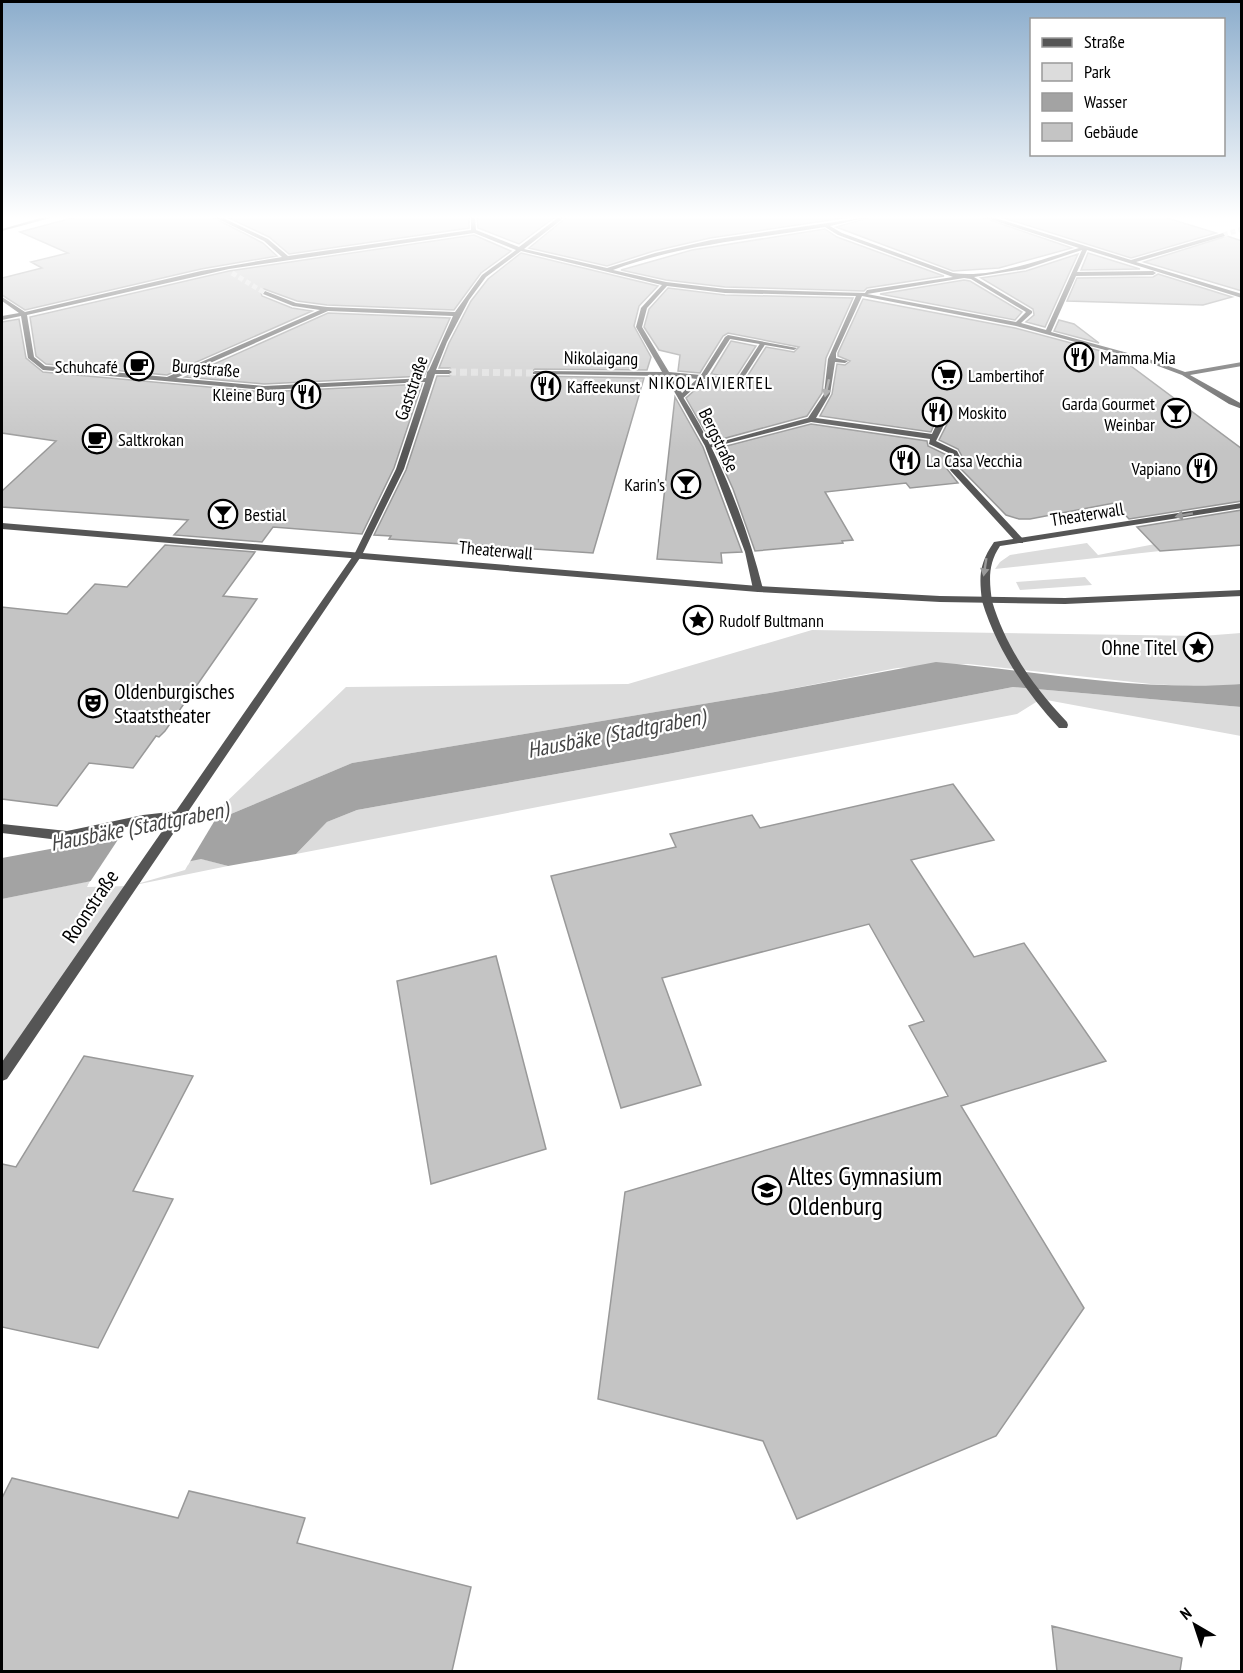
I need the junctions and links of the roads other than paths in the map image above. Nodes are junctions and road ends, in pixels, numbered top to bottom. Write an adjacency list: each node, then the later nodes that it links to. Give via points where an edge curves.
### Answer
1 (106, 295): 14 (street)
2 (270, 295): 11 (street, via 295,305)
3 (470, 295): 15 (street, Gaststraße)
4 (655, 295): 29 (street, Bergstraße, via 639,320 642,333)
5 (860, 295): 23 (street)
6 (866, 295): 12 (street)
7 (1002, 295): 18 (street, via 1030,312)
8 (1064, 295): 19 (street)
9 (2, 298): 14 (street)
10 (954, 303): 12 (street)
11 (327, 309): 15 (street); 33 (street)
12 (952, 310): 13 (street)
13 (963, 312): 17 (street); 18 (street)
14 (24, 314): 16 (street); 33 (street, Burgstraße, via 30,358 43,368)
15 (458, 314): 31 (street, Gaststraße)
16 (2, 318)
17 (958, 318)
18 (1017, 324): 19 (street)
19 (1048, 333): 24 (street)
20 (763, 343): 21 (street); 32 (street, Nikolaigang, via 739,381); 32 (street, via 728,337)
21 (794, 348)
22 (1156, 352): 24 (street)
23 (831, 359): 25 (street); 37 (street, one-way to 37, via 827,394)
24 (1144, 359): 30 (street)
25 (845, 361)
26 (1242, 364): 30 (street)
27 (449, 372): 31 (street)
28 (535, 373): 29 (street, Nikolaigang)
29 (667, 374): 32 (street, Nikolaigang); 34 (street, Bergstraße)
30 (1184, 374): 35 (street)
31 (429, 376): 33 (street, Burgstraße, via 264,388); 43 (street, Gaststraße, via 404,458)
32 (703, 377): 34 (street)
33 (167, 379)
34 (681, 399): 39 (street, Bergstraße)
35 (1242, 407)
36 (942, 418): 38 (street)
37 (811, 420): 38 (street); 39 (street)
38 (934, 437): 42 (street, via 932,442 954,453 957,459 952,468)
39 (709, 446): 44 (street, Bergstraße, via 749,552)
40 (1242, 505): 42 (street, Theaterwall, one-way to 42)
41 (2, 526): 43 (street, Theaterwall)
42 (1020, 541): 46 (street, Theaterwall, one-way to 46, via 997,544 987,558 983,575)
43 (358, 555): 44 (street, Theaterwall); 48 (street, Roonstraße)
44 (758, 589): 46 (street, Theaterwall)
45 (1242, 593): 46 (street, Theaterwall)
46 (987, 601): 47 (street, via 1007,649)
47 (1063, 725)
48 (175, 819): 49 (street, via 142,819 68,836); 50 (street, Roonstraße)
49 (2, 829)
50 (2, 1074)

